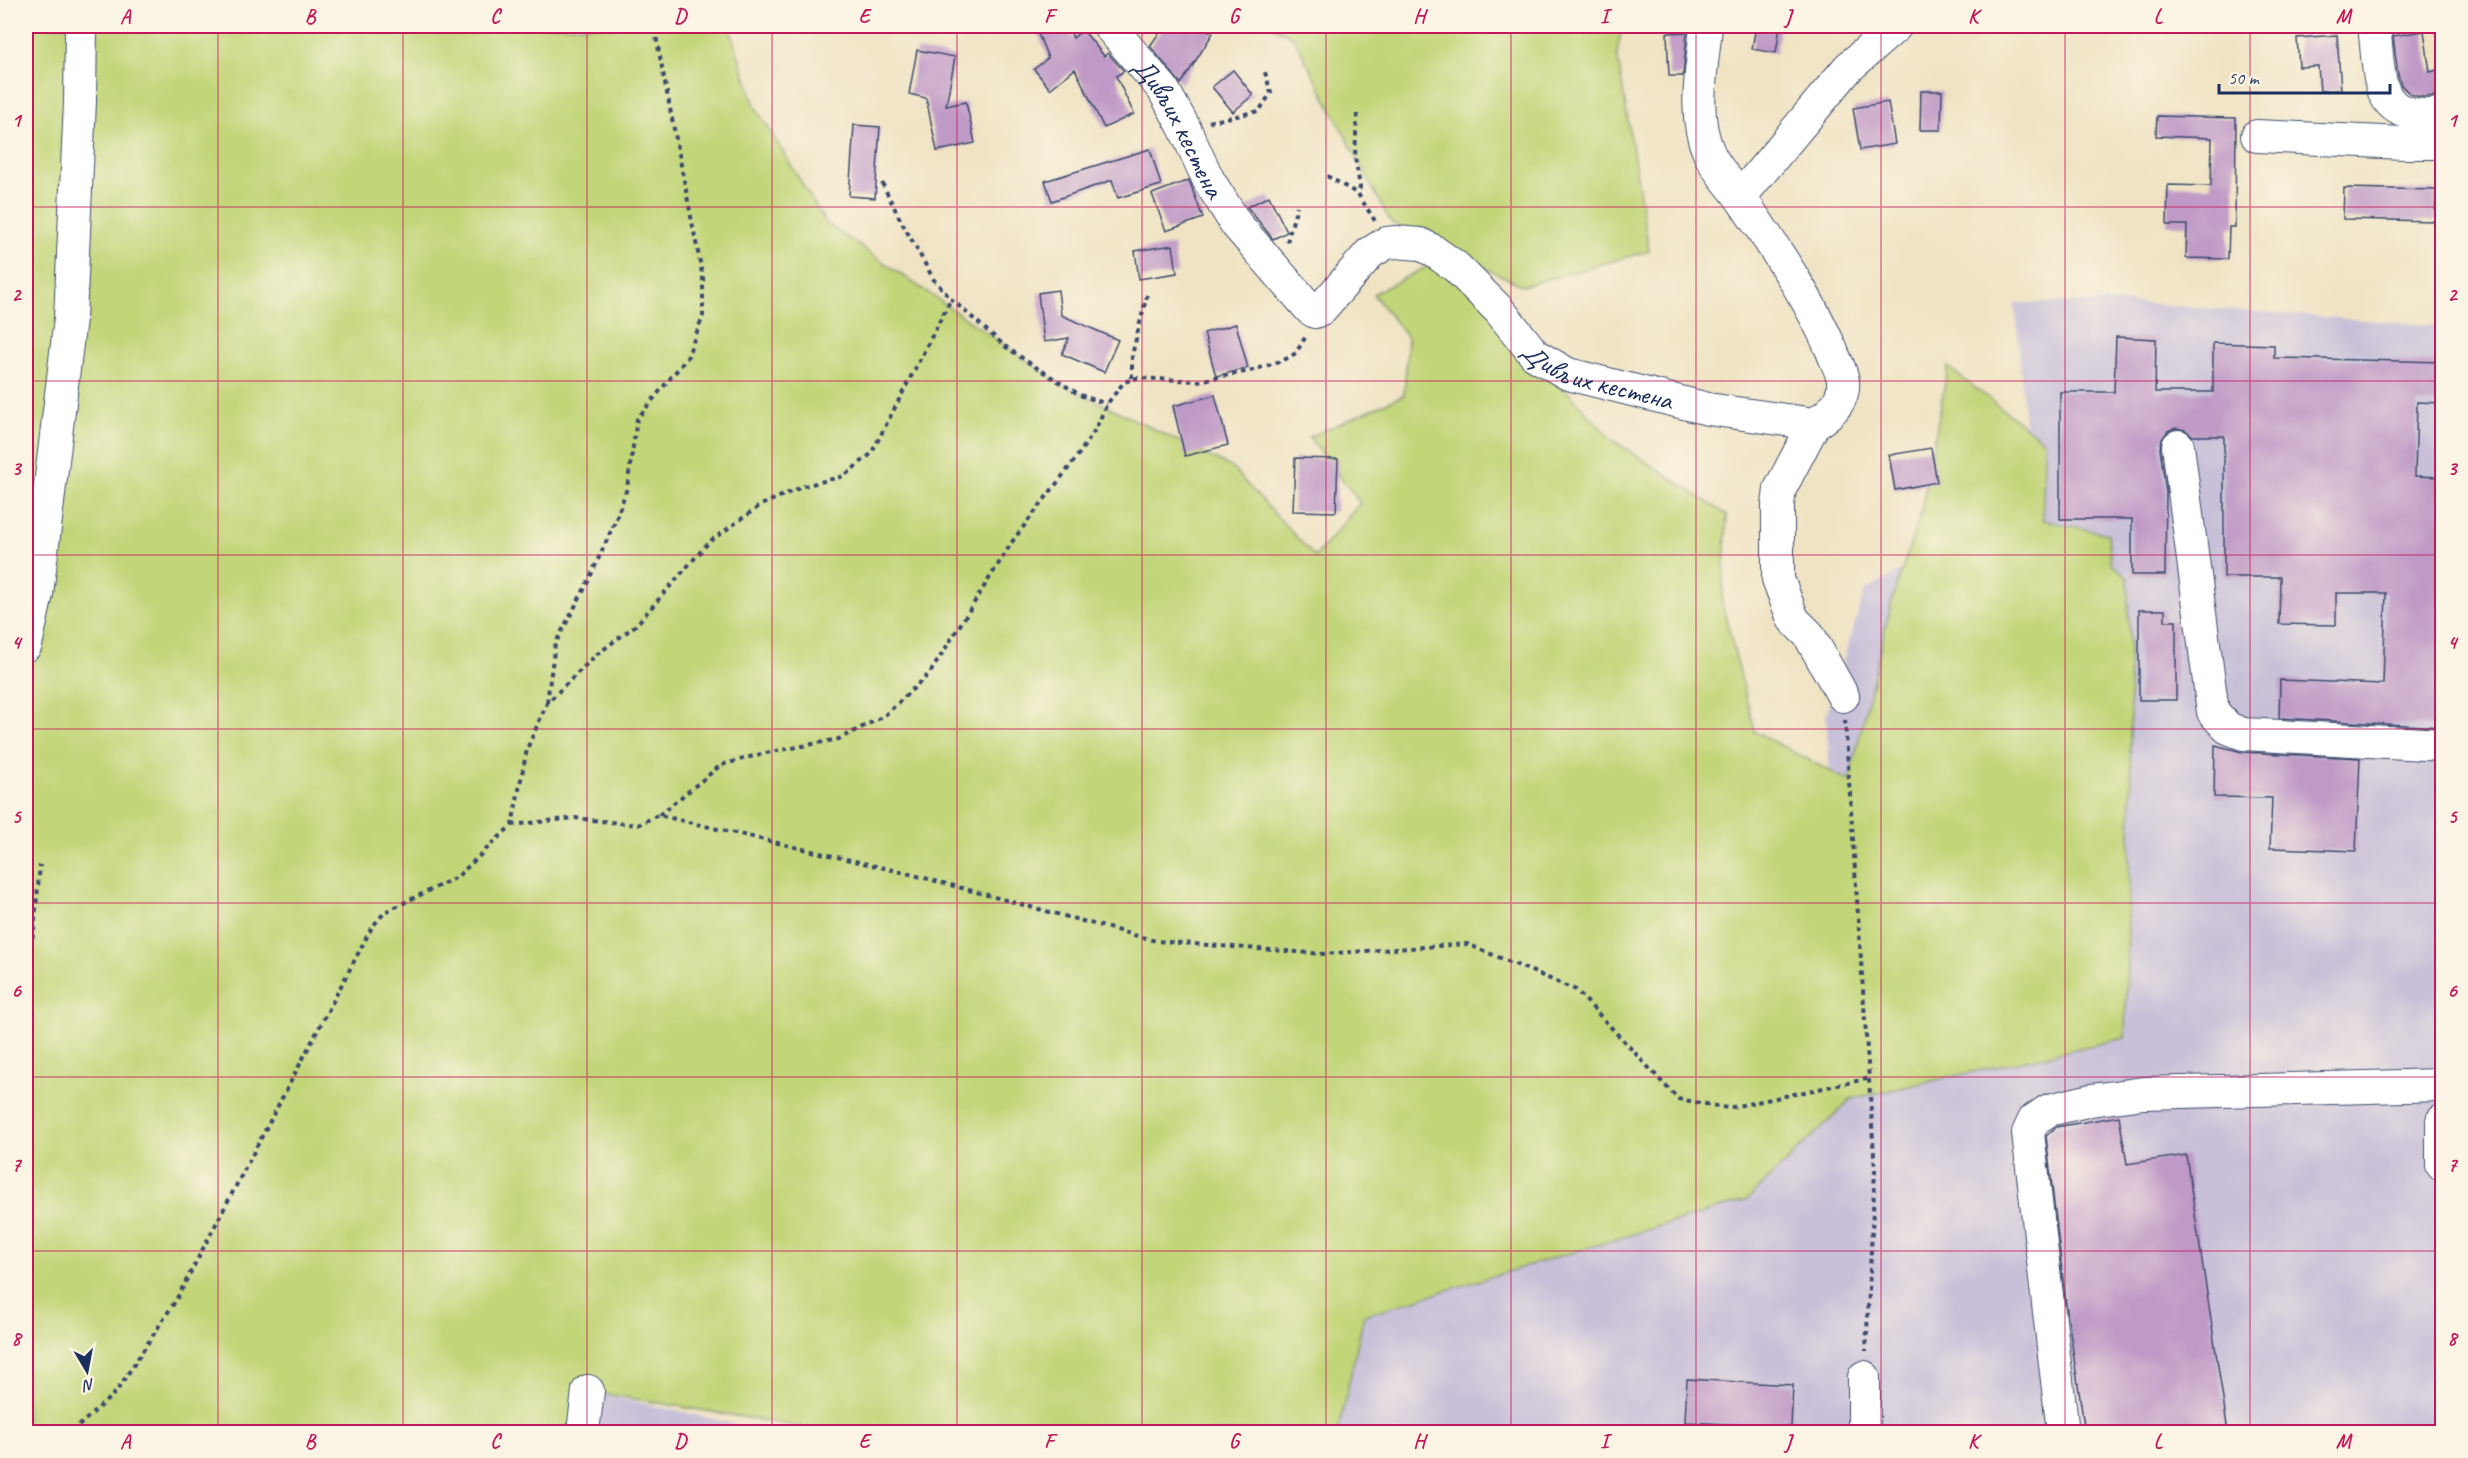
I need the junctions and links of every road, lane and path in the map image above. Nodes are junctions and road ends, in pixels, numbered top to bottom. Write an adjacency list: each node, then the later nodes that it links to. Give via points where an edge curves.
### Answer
1 (81, 26): 27 (street, via 70,319 37,594)
2 (654, 26): 29 (path, via 703,278 703,316 687,358 637,419 627,488 596,564 555,644)
3 (1109, 26): 10 (street, Дивљих кестена, via 1162,89)
4 (1706, 26): 16 (street, via 1700,93 1705,142 1709,154)
5 (1896, 26): 16 (street, via 1848,68)
6 (2374, 26): 9 (street, via 2383,87 2392,105 2413,115)
7 (1264, 69): 10 (path, via 1271,93 1258,111)
8 (1357, 114): 15 (path)
9 (2442, 114)
10 (1184, 127): 19 (street, Дивљих кестена, via 1208,179 1236,224)
11 (2257, 136): 12 (street)
12 (2442, 143)
13 (1327, 176): 15 (path)
14 (882, 183): 21 (path, via 934,280)
15 (1358, 194): 18 (path)
16 (1740, 197): 25 (street, via 1824,333 1843,381 1831,414)
17 (1297, 206): 19 (path, via 1288,241)
18 (1386, 243): 22 (street, via 1370,253 1328,303); 25 (street, Дивљих кестена, via 1420,244 1456,267 1499,310 1535,355 1568,374 1708,409)
19 (1270, 264): 22 (street, Дивљих кестена)
20 (1147, 295): 23 (path, via 1132,355)
21 (951, 299): 24 (path, via 1031,364 1080,394); 29 (path, via 872,454 844,476 804,486 760,505 709,542 636,625 596,655)
22 (1315, 312): 23 (path, via 1304,341 1296,353 1284,360 1198,381)
23 (1132, 378): 24 (path)
24 (1107, 404): 31 (path, via 1090,438 1014,539 930,673 884,716 839,739 721,765)
25 (1814, 424): 28 (street, via 1780,489 1778,579 1793,619 1809,635)
26 (2178, 446): 30 (street, via 2213,712 2228,728 2243,734)
27 (26, 645)
28 (1843, 696): 35 (path)
29 (546, 703): 32 (path, via 527,749)
30 (2442, 745)
31 (658, 815): 32 (path, via 638,825 574,818); 35 (path, via 910,874 1156,941 1323,954 1467,944 1576,990 1678,1099 1728,1108)
32 (512, 825): 41 (path, via 457,877 385,912 372,927 176,1299 116,1392)
33 (40, 865): 34 (path, via 34,930)
34 (26, 965)
35 (1871, 1078): 39 (path, via 1875,1170)
36 (2442, 1085): 44 (street, via 2169,1091 2091,1100 2049,1110 2034,1120 2028,1133)
37 (2442, 1121): 38 (street)
38 (2442, 1165)
39 (1864, 1377): 43 (street)
40 (588, 1391): 42 (street)
41 (72, 1432)
42 (583, 1432)
43 (1864, 1432)
44 (2062, 1432)

